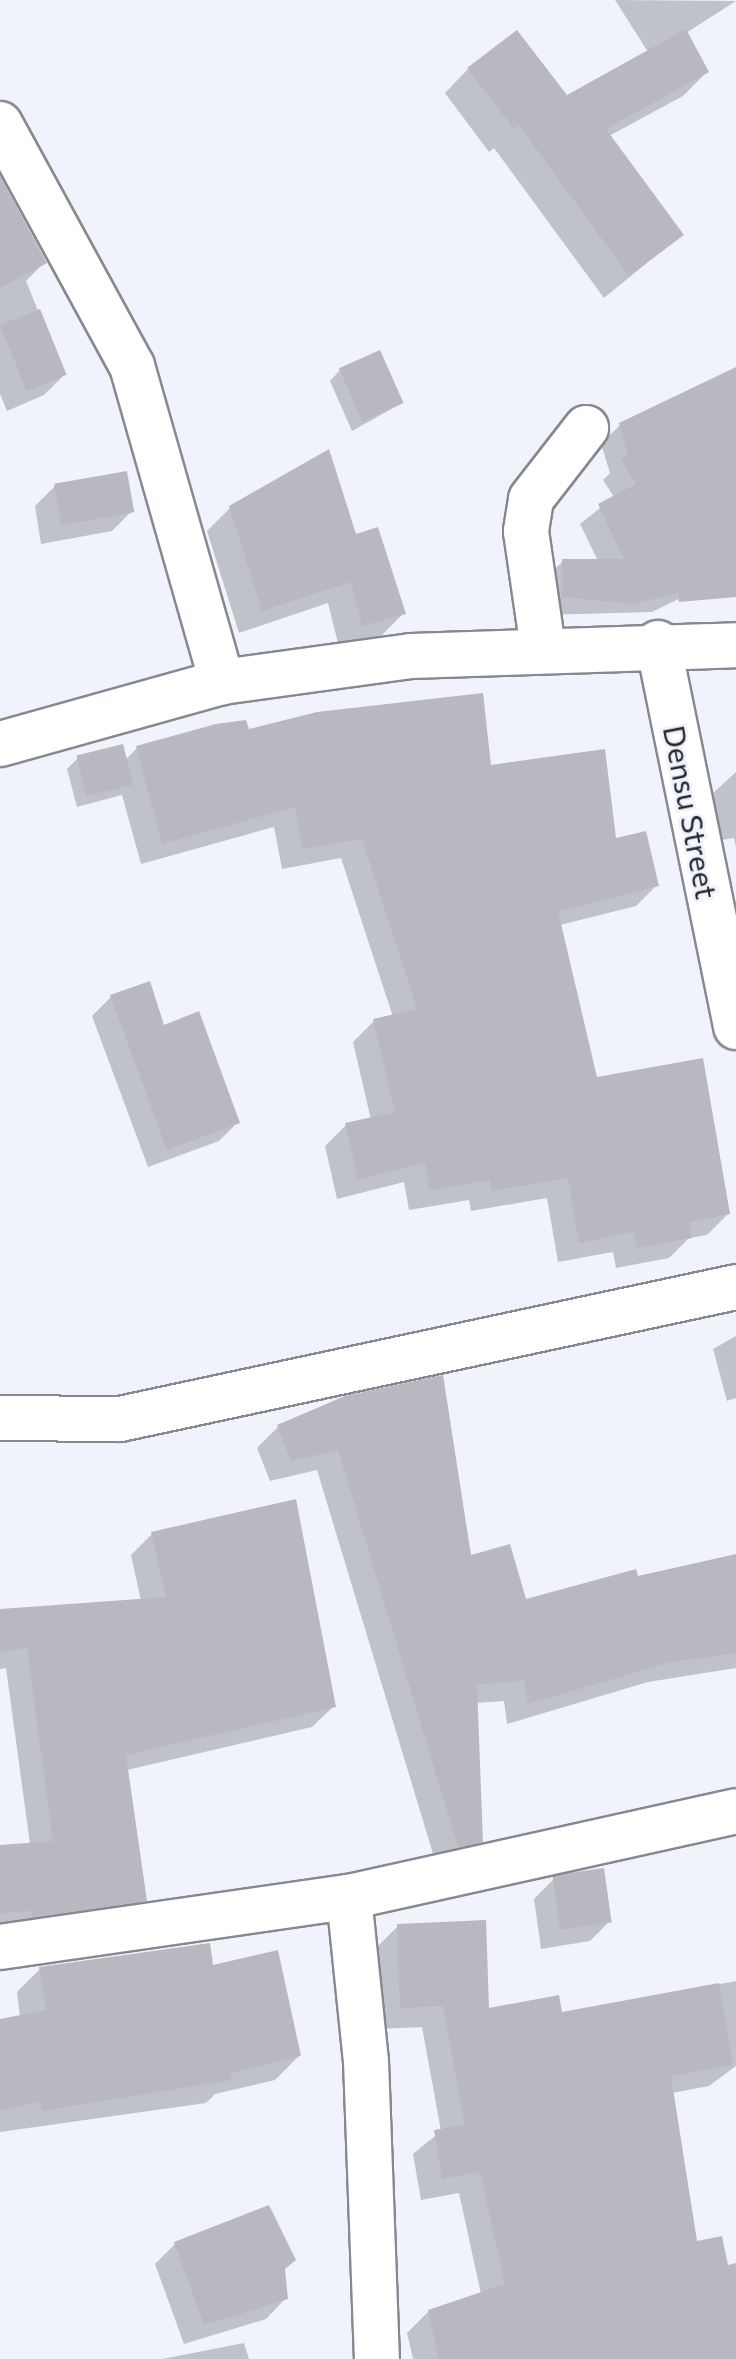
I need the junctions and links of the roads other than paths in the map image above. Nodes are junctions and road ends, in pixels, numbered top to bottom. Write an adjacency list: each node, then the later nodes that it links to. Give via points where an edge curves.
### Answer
1 (0, 124): 6 (street, via 132,366)
2 (586, 428): 5 (street, via 531,499 526,531)
3 (658, 643): 4 (street); 5 (street); 8 (street, Densu Street)
4 (736, 645)
5 (543, 648): 6 (street, via 411,656)
6 (222, 682): 7 (street)
7 (0, 744)
8 (736, 1027)
9 (736, 1287): 10 (street, via 134,1417)
10 (0, 1418)
11 (736, 1811): 12 (street)
12 (349, 1897): 13 (street); 14 (street, via 366,2061)
13 (0, 1947)
14 (377, 2359)

